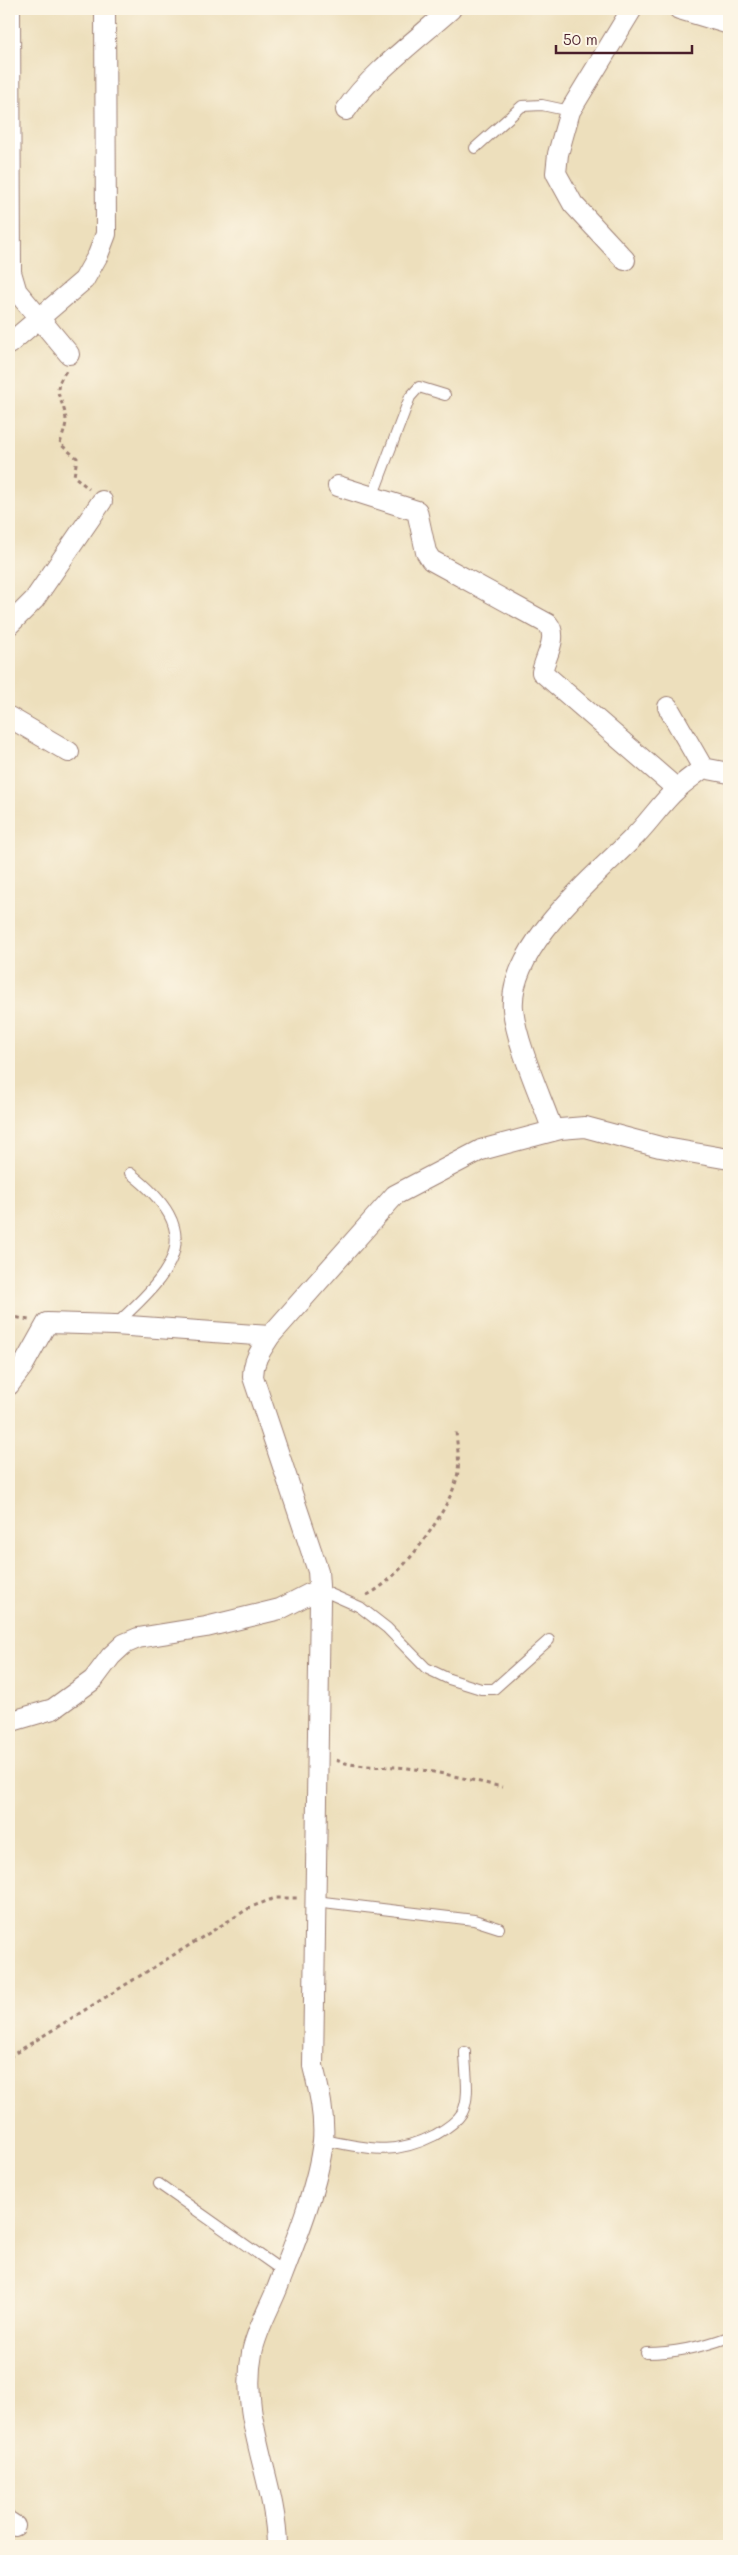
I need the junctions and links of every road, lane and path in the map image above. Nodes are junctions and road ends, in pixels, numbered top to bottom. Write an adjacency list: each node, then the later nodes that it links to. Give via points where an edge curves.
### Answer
1 (10, 9): 11 (street)
2 (105, 9): 12 (street, via 106,234 84,280)
3 (451, 9): 7 (street, via 364,88)
4 (632, 9): 8 (street)
5 (679, 9): 6 (street)
6 (729, 24)
7 (346, 110)
8 (570, 111): 9 (lane, via 542,105 522,106); 10 (street, via 556,174 573,204)
9 (475, 148)
10 (625, 260)
11 (12, 286): 12 (street)
12 (40, 317): 13 (street); 14 (street)
13 (9, 344)
14 (69, 354): 18 (path, via 70,365 58,382 56,391 66,419 60,444 77,458 74,476)
15 (445, 395): 17 (lane, via 419,387 410,397)
16 (338, 486): 17 (street)
17 (373, 495): 25 (street, via 417,511 426,552 431,560 548,624 553,637 542,672)
18 (102, 501): 19 (street, via 34,600)
19 (9, 625)
20 (668, 707): 23 (street)
21 (9, 716): 22 (street)
22 (69, 752)
23 (704, 768): 24 (street); 25 (street)
24 (729, 774)
25 (677, 789): 26 (street, via 561,911 529,952 515,982 513,1009 523,1048)
26 (553, 1131): 27 (street, via 585,1127 660,1147); 30 (street, via 481,1150 395,1195)
27 (729, 1159)
28 (130, 1173): 29 (lane, via 153,1191 166,1208 177,1233 167,1271)
29 (115, 1325): 30 (street); 31 (street, via 47,1323)
30 (270, 1336): 33 (street, via 256,1356 253,1377 318,1570)
31 (9, 1385)
32 (456, 1431): 34 (path, via 457,1480 430,1532 372,1593)
33 (319, 1589): 34 (lane); 36 (street, via 280,1609 206,1627 138,1638 124,1644 93,1680 53,1709); 37 (street)
34 (351, 1603): 35 (lane, via 387,1628 426,1668 481,1689 494,1690)
35 (549, 1640)
36 (9, 1722)
37 (319, 1754): 38 (path, via 353,1766 406,1768); 39 (street)
38 (502, 1788)
39 (315, 1901): 40 (lane, via 474,1920); 42 (path, via 275,1898 251,1907); 43 (street, via 313,2066 322,2104)
40 (499, 1928)
41 (465, 2052): 43 (lane, via 466,2096 462,2113 446,2129 414,2145 376,2150)
42 (9, 2057)
43 (323, 2140): 45 (street)
44 (159, 2184): 45 (lane)
45 (284, 2272): 48 (street, via 252,2351 249,2382 255,2439 274,2508)
46 (729, 2337): 47 (lane, via 669,2353)
47 (646, 2353)
48 (277, 2546)

